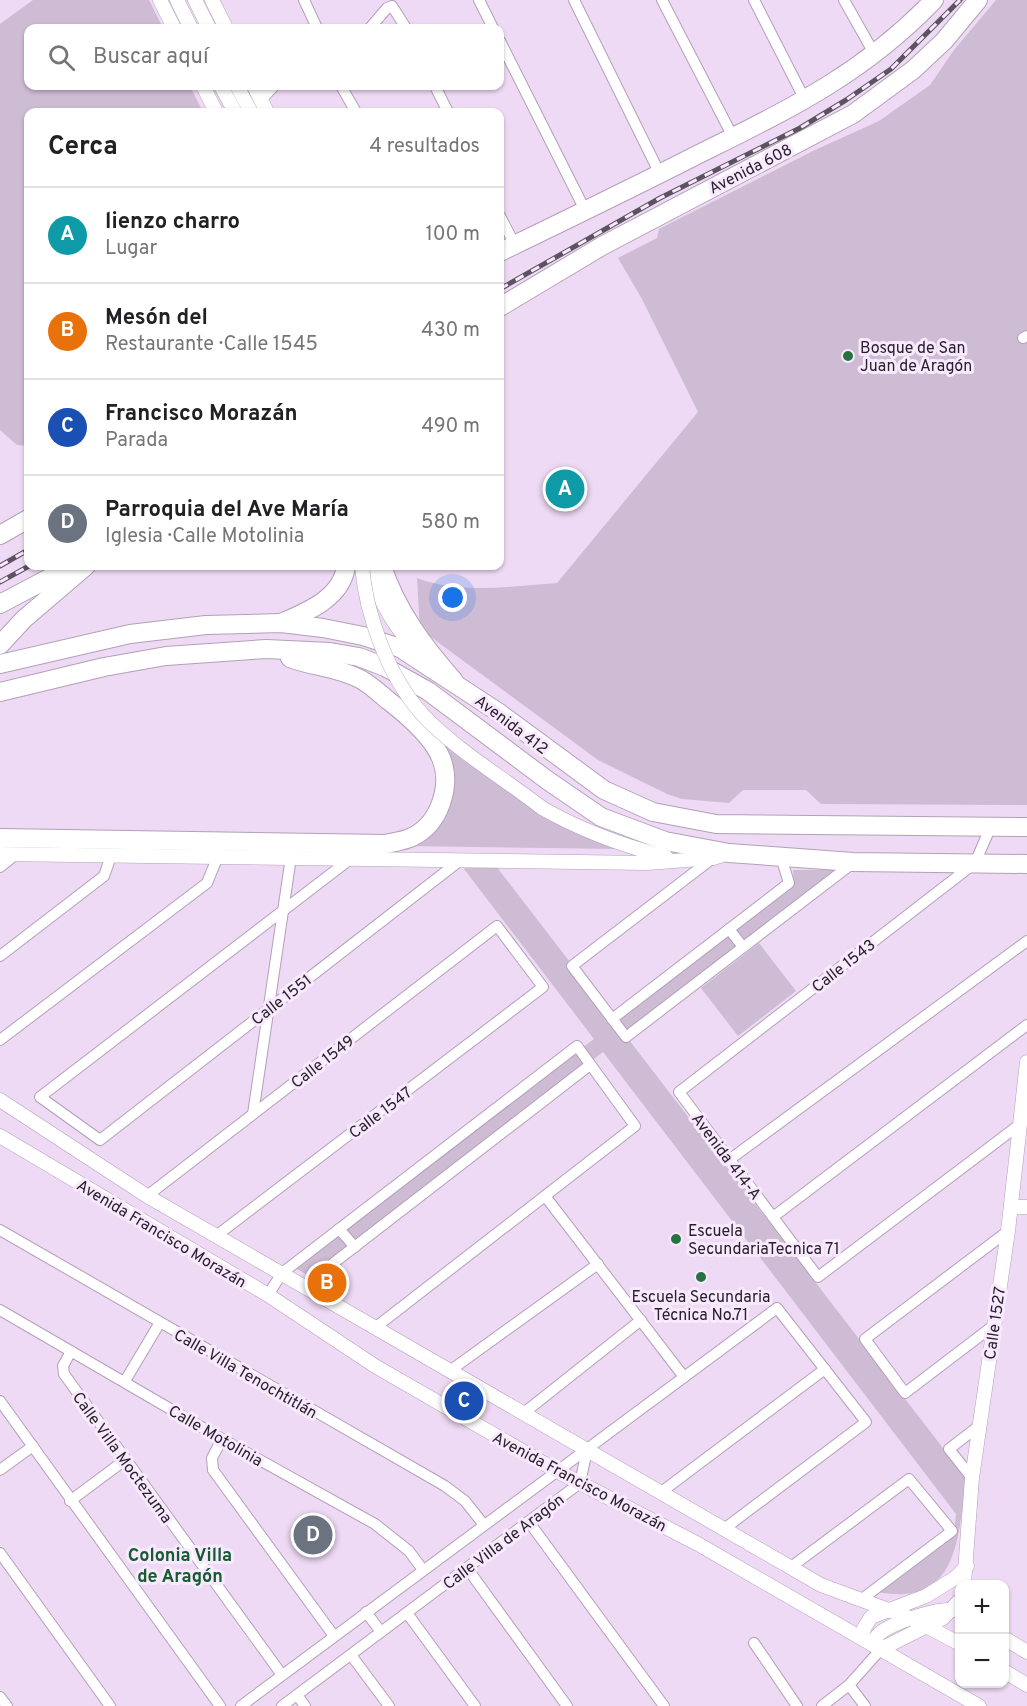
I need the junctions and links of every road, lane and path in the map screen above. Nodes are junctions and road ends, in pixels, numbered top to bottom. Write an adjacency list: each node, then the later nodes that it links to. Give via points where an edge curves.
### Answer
1 (160, 0): 13 (street)
2 (177, 0): 14 (street)
3 (195, 0): 15 (street)
4 (212, 0): 16 (street)
5 (304, 0): 17 (street)
6 (479, 0): 20 (street)
7 (574, 0): 38 (street)
8 (662, 0): 37 (street)
9 (754, 0): 30 (street)
10 (844, 0): 22 (street)
11 (934, 0): 22 (main road)
12 (978, 0): 41 (main road, Avenida 608, via 913,70 853,114 602,246)
13 (172, 24)
14 (189, 24)
15 (207, 24)
16 (224, 24)
17 (315, 24)
18 (373, 24): 19 (street, via 392,6)
19 (403, 24)
20 (491, 24)
21 (504, 49): 39 (street)
22 (875, 55): 30 (main road)
23 (205, 90): 32 (street)
24 (223, 90): 33 (street)
25 (239, 90): 34 (street)
26 (256, 90): 31 (street)
27 (272, 90): 31 (street)
28 (343, 90): 35 (street)
29 (437, 90): 36 (street)
30 (805, 100): 37 (main road)
31 (264, 106)
32 (214, 108)
33 (232, 108)
34 (249, 108)
35 (354, 108)
36 (446, 108)
37 (733, 137): 38 (main road)
38 (660, 174): 39 (main road)
39 (585, 210): 40 (main road)
40 (507, 249)
41 (504, 305)
42 (24, 521): 43 (main road)
43 (0, 535)
44 (65, 570): 50 (main road)
45 (81, 570): 54 (main road)
46 (346, 570): 53 (main road, via 326,599)
47 (373, 570): 72 (street, bridge, via 373,618 391,666 422,714 542,808 575,827)
48 (374, 570): 57 (street, via 388,612)
49 (375, 570): 58 (main road, via 402,614)
50 (48, 579): 51 (main road); 52 (main road)
51 (0, 604)
52 (0, 618)
53 (281, 623): 56 (main road, Avenida 412, via 206,625 130,634); 57 (main road, Avenida 412, via 363,636 400,648)
54 (0, 645)
55 (266, 649): 59 (main road, Avenida 412, via 166,656); 62 (main road, via 361,679 398,708 432,744 445,774 444,797 433,818 413,836 385,844); 67 (main road, Avenida 412, via 330,652 385,667 429,691 602,817 665,841)
56 (0, 664)
57 (434, 669): 58 (main road, Avenida 412)
58 (454, 681): 60 (main road, Avenida 412, via 604,790 654,812 716,824)
59 (0, 692)
60 (991, 826): 61 (main road, Avenida 412); 74 (street, Calle 1543)
61 (1027, 827)
62 (0, 838)
63 (0, 854): 64 (street, Avenida 412)
64 (16, 854): 65 (street, Avenida 412); 76 (street)
65 (111, 856): 66 (street, Avenida 412); 81 (street, via 104,876)
66 (218, 856): 68 (street, Avenida 412); 86 (street, via 207,883)
67 (721, 856): 69 (main road, Avenida 412); 72 (street, Avenida 412); 84 (street, via 572,966)
68 (291, 857): 70 (street, Avenida 412); 77 (street)
69 (781, 857): 73 (main road, Avenida 412); 78 (street, via 789,883)
70 (353, 858): 71 (street, Avenida 412); 77 (street)
71 (462, 859): 72 (street, Avenida 412, via 647,863); 83 (street, Calle 1551)
72 (677, 860)
73 (853, 862): 74 (main road, Avenida 412); 80 (street)
74 (975, 863): 75 (main road, Avenida 412); 89 (street, Calle 1543)
75 (1027, 864)
76 (0, 867)
77 (282, 911): 83 (street); 83 (street, Calle 1551, via 40,1097 100,1140)
78 (729, 929): 80 (street); 84 (street)
79 (1027, 941): 94 (street)
80 (743, 947): 84 (street, via 626,1037)
81 (0, 956)
82 (543, 987): 91 (street, Calle 1549, via 497,926); 103 (street, Calle 1547)
83 (267, 1010): 91 (street)
84 (612, 1019)
85 (1027, 1025): 99 (street)
86 (0, 1040)
87 (1027, 1062): 92 (street, Calle 1527)
88 (590, 1065): 96 (street, via 635,1126); 100 (street, via 577,1046); 104 (street)
89 (679, 1092): 94 (street, Avenida 414-A)
90 (0, 1100): 95 (street, Avenida Francisco Morazán)
91 (253, 1114): 95 (street, Calle 1549)
92 (1019, 1125): 97 (street, Calle 1527); 99 (street, Avenida 414-A, via 818,1277)
93 (0, 1136): 107 (street, Avenida Francisco Morazán)
94 (729, 1160): 99 (street, Avenida 414-A)
95 (147, 1196): 103 (street, Avenida Francisco Morazán)
96 (545, 1196): 105 (street); 113 (street)
97 (1011, 1206): 98 (street); 102 (street, Calle 1527)
98 (1027, 1207)
99 (773, 1217)
100 (339, 1229): 104 (street); 106 (street)
101 (0, 1230): 111 (street, Calle Villa Tenochtitlán)
102 (1008, 1231): 112 (street, Calle 1527); 112 (street, via 865,1339 905,1393)
103 (216, 1236): 106 (street, Avenida Francisco Morazán)
104 (355, 1246): 108 (street, via 322,1272)
105 (598, 1264): 110 (street); 116 (street)
106 (282, 1273): 107 (street); 108 (street, Avenida Francisco Morazán)
107 (268, 1295): 127 (street, Avenida Francisco Morazán, via 375,1366)
108 (321, 1296): 113 (street, Avenida Francisco Morazán)
109 (0, 1310): 114 (street, Calle Motolinia)
110 (641, 1320): 117 (street); 120 (street)
111 (159, 1324): 118 (street); 133 (street, Calle Villa Tenochtitlán, via 445,1486 465,1501)
112 (993, 1326): 121 (street, Calle 1527)
113 (376, 1327): 116 (street, Avenida Francisco Morazán)
114 (71, 1352): 118 (street, Calle Motolinia); 125 (street, Calle Villa Moctezuma, via 63,1366 64,1374)
115 (825, 1369): 117 (street, via 777,1308); 130 (street); 134 (street, via 866,1422)
116 (451, 1371): 120 (street, Avenida Francisco Morazán)
117 (684, 1377): 124 (street)
118 (125, 1381): 122 (street, Calle Motolinia)
119 (0, 1401): 123 (street)
120 (525, 1412): 124 (street, Avenida Francisco Morazán)
121 (979, 1426): 128 (street, Calle 1527); 128 (street, via 949,1449)
122 (222, 1439): 139 (street, Calle Motolinia, via 395,1537); 150 (street, via 212,1458 213,1470)
123 (33, 1446): 126 (street); 131 (street)
124 (587, 1450): 127 (street, Calle Villa de Aragón); 129 (street, Calle Villa de Aragón); 130 (street, Avenida Francisco Morazán)
125 (124, 1460): 131 (street); 158 (street, Calle Villa Moctezuma)
126 (0, 1470)
127 (557, 1471): 129 (street, Avenida Francisco Morazán); 133 (street, Calle Villa de Aragón)
128 (972, 1478): 136 (street, Calle 1527)
129 (580, 1483): 132 (street, Calle Villa de Aragón); 154 (street, Avenida Francisco Morazán, via 698,1545)
130 (660, 1493): 134 (street, Avenida Francisco Morazán)
131 (70, 1501): 166 (street)
132 (529, 1522): 137 (street, Calle Villa de Aragón); 172 (street)
133 (484, 1525): 139 (street, Calle Villa de Aragón)
134 (724, 1529): 138 (street, Avenida Francisco Morazán)
135 (0, 1553): 165 (street)
136 (967, 1566): 140 (street, Calle 1527); 144 (street, via 942,1587)
137 (467, 1568): 146 (street, Calle Villa de Aragón); 171 (street)
138 (791, 1568): 141 (street, Avenida Francisco Morazán, via 821,1585); 141 (street, via 909,1479 952,1531)
139 (423, 1570): 145 (street, Calle Villa de Aragón)
140 (965, 1580)
141 (862, 1599): 144 (street, Avenida Francisco Morazán)
142 (955, 1606): 147 (street)
143 (955, 1608): 148 (street)
144 (890, 1609): 147 (street, Avenida Francisco Morazán); 154 (street, via 872,1617 864,1628)
145 (366, 1612): 149 (street); 150 (street, Calle Villa de Aragón)
146 (407, 1612): 149 (street, Calle Villa de Aragón); 170 (street)
147 (913, 1619): 148 (street, Avenida Francisco Morazán); 154 (street, via 880,1633)
148 (927, 1626): 151 (street, Avenida Francisco Morazán); 154 (street)
149 (381, 1632): 156 (street, Calle Villa de Aragón)
150 (334, 1636): 158 (street, Calle Villa de Aragón)
151 (955, 1641)
152 (1009, 1641): 155 (street)
153 (754, 1643): 173 (street)
154 (872, 1648): 159 (street); 176 (street, Avenida Francisco Morazán)
155 (1027, 1652)
156 (351, 1655): 161 (street, Calle Villa de Aragón); 169 (street)
157 (1009, 1674): 160 (street)
158 (282, 1675): 163 (street, Calle Villa de Aragón)
159 (849, 1685): 174 (street); 175 (street)
160 (1027, 1685)
161 (297, 1695): 167 (street, Calle Villa de Aragón); 168 (street)
162 (0, 1697): 164 (street)
163 (248, 1704)
164 (7, 1706)
165 (110, 1706)
166 (220, 1706)
167 (282, 1706)
168 (305, 1706)
169 (389, 1706)
170 (475, 1706)
171 (567, 1706)
172 (664, 1706)
173 (797, 1706)
174 (822, 1706)
175 (865, 1706)
176 (979, 1706)

